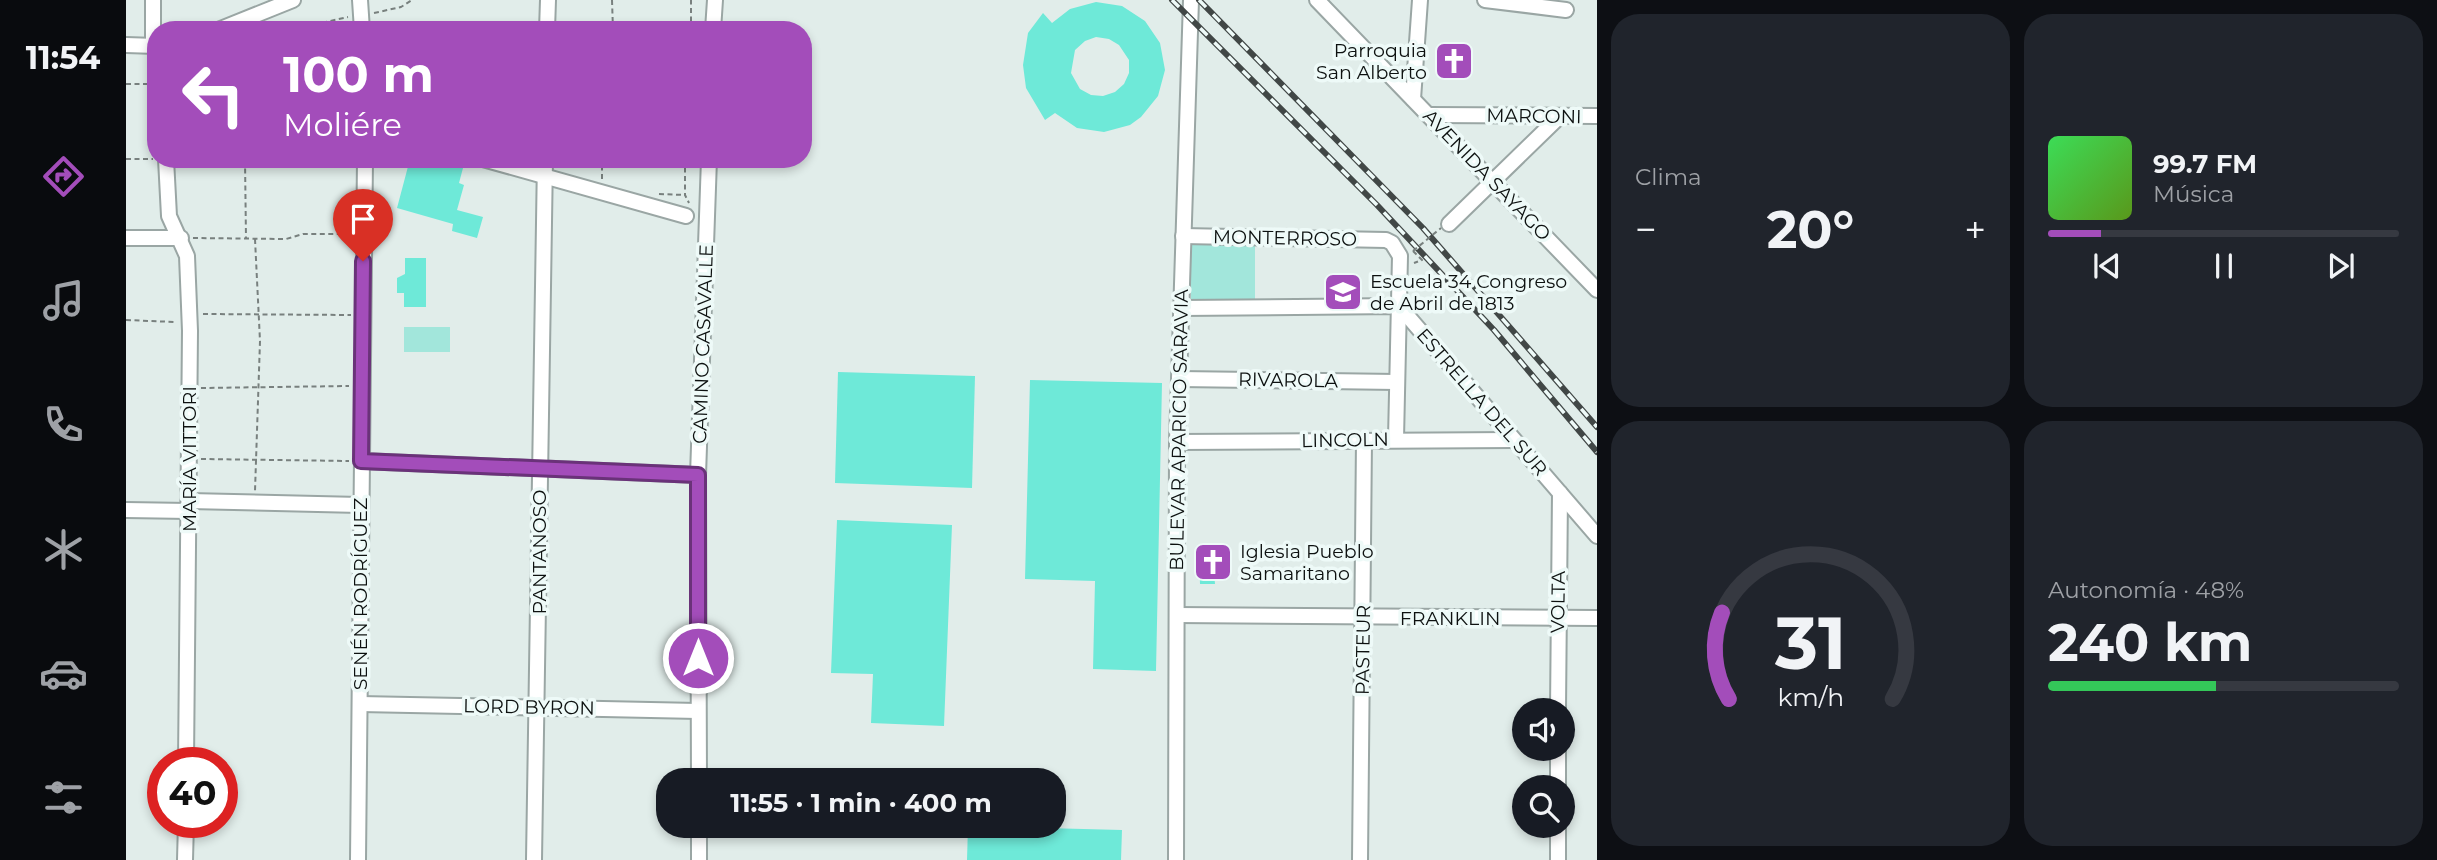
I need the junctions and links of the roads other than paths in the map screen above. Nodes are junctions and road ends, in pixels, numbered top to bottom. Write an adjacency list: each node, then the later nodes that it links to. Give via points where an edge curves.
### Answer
1 (153, 0): 11 (street)
2 (293, 0): 12 (street)
3 (360, 0): 13 (street)
4 (548, 0): 14 (street)
5 (715, 0): 15 (street)
6 (1191, 0): 31 (street, BULEVAR APARICIO SARAVIA)
7 (1317, 0): 18 (street, AVENIDA SAYAGO)
8 (1420, 0): 18 (street)
9 (1485, 0): 10 (street)
10 (1566, 10)
11 (153, 21)
12 (240, 21)
13 (361, 21)
14 (547, 21)
15 (714, 21)
16 (126, 46): 17 (street)
17 (147, 46)
18 (1413, 99): 19 (street, AVENIDA SAYAGO)
19 (1429, 115): 20 (street, MARCONI); 28 (street, AVENIDA SAYAGO)
20 (1560, 116): 21 (street, MARCONI); 28 (street)
21 (1597, 116)
22 (164, 168): 32 (street, MARÍA VITTORI, via 169,216)
23 (365, 168): 43 (street, SENÉN RODRÍGUEZ)
24 (512, 168): 27 (street)
25 (545, 168): 27 (street, PANTANOSO)
26 (709, 168): 45 (street, CAMINO CASAVALLE)
27 (545, 178): 29 (street); 44 (street, PANTANOSO)
28 (1493, 181): 30 (street); 34 (street, AVENIDA SAYAGO)
29 (688, 211)
30 (1445, 226)
31 (1183, 236): 35 (street, MONTERROSO, via 1386,240 1400,256); 36 (street, BULEVAR APARICIO SARAVIA)
32 (181, 238): 33 (street); 48 (street, MARÍA VITTORI, via 187,256 190,318)
33 (126, 239)
34 (1597, 290)
35 (1399, 306): 36 (street); 38 (street); 41 (street, ESTRELLA DEL SUR)
36 (1181, 308): 37 (street, BULEVAR APARICIO SARAVIA)
37 (1179, 379): 38 (street, RIVAROLA); 42 (street, BULEVAR APARICIO SARAVIA)
38 (1397, 382): 39 (street)
39 (1396, 439): 40 (street, LINCOLN); 41 (street, LINCOLN)
40 (1364, 440): 42 (street, LINCOLN); 52 (street, PASTEUR)
41 (1513, 440): 46 (street, ESTRELLA DEL SUR)
42 (1177, 442): 51 (street, BULEVAR APARICIO SARAVIA)
43 (361, 461): 44 (street); 47 (street, SENÉN RODRÍGUEZ)
44 (540, 468): 45 (street); 57 (street, PANTANOSO)
45 (698, 475): 58 (street, CAMINO CASAVALLE)
46 (1560, 493): 50 (street, ESTRELLA DEL SUR); 54 (street, VOLTA)
47 (360, 505): 48 (street, via 255,502); 56 (street, SENÉN RODRÍGUEZ)
48 (189, 506): 49 (street); 59 (street, MARÍA VITTORI)
49 (126, 510)
50 (1597, 536)
51 (1177, 615): 52 (street, FRANKLIN); 68 (street, BULEVAR APARICIO SARAVIA)
52 (1363, 617): 54 (street, FRANKLIN); 69 (street, PASTEUR)
53 (1597, 618): 54 (street, FRANKLIN)
54 (1557, 619): 55 (street, VOLTA)
55 (1558, 698)
56 (360, 704): 57 (street, LORD BYRON); 65 (street, SENÉN RODRÍGUEZ)
57 (538, 708): 58 (street, LORD BYRON); 66 (street, PANTANOSO)
58 (698, 710): 60 (street, CAMINO CASAVALLE)
59 (186, 747)
60 (699, 768)
61 (186, 838): 64 (street)
62 (699, 838): 67 (street)
63 (1558, 838): 70 (street)
64 (186, 860)
65 (358, 860)
66 (534, 860)
67 (699, 860)
68 (1176, 860)
69 (1360, 860)
70 (1558, 860)

